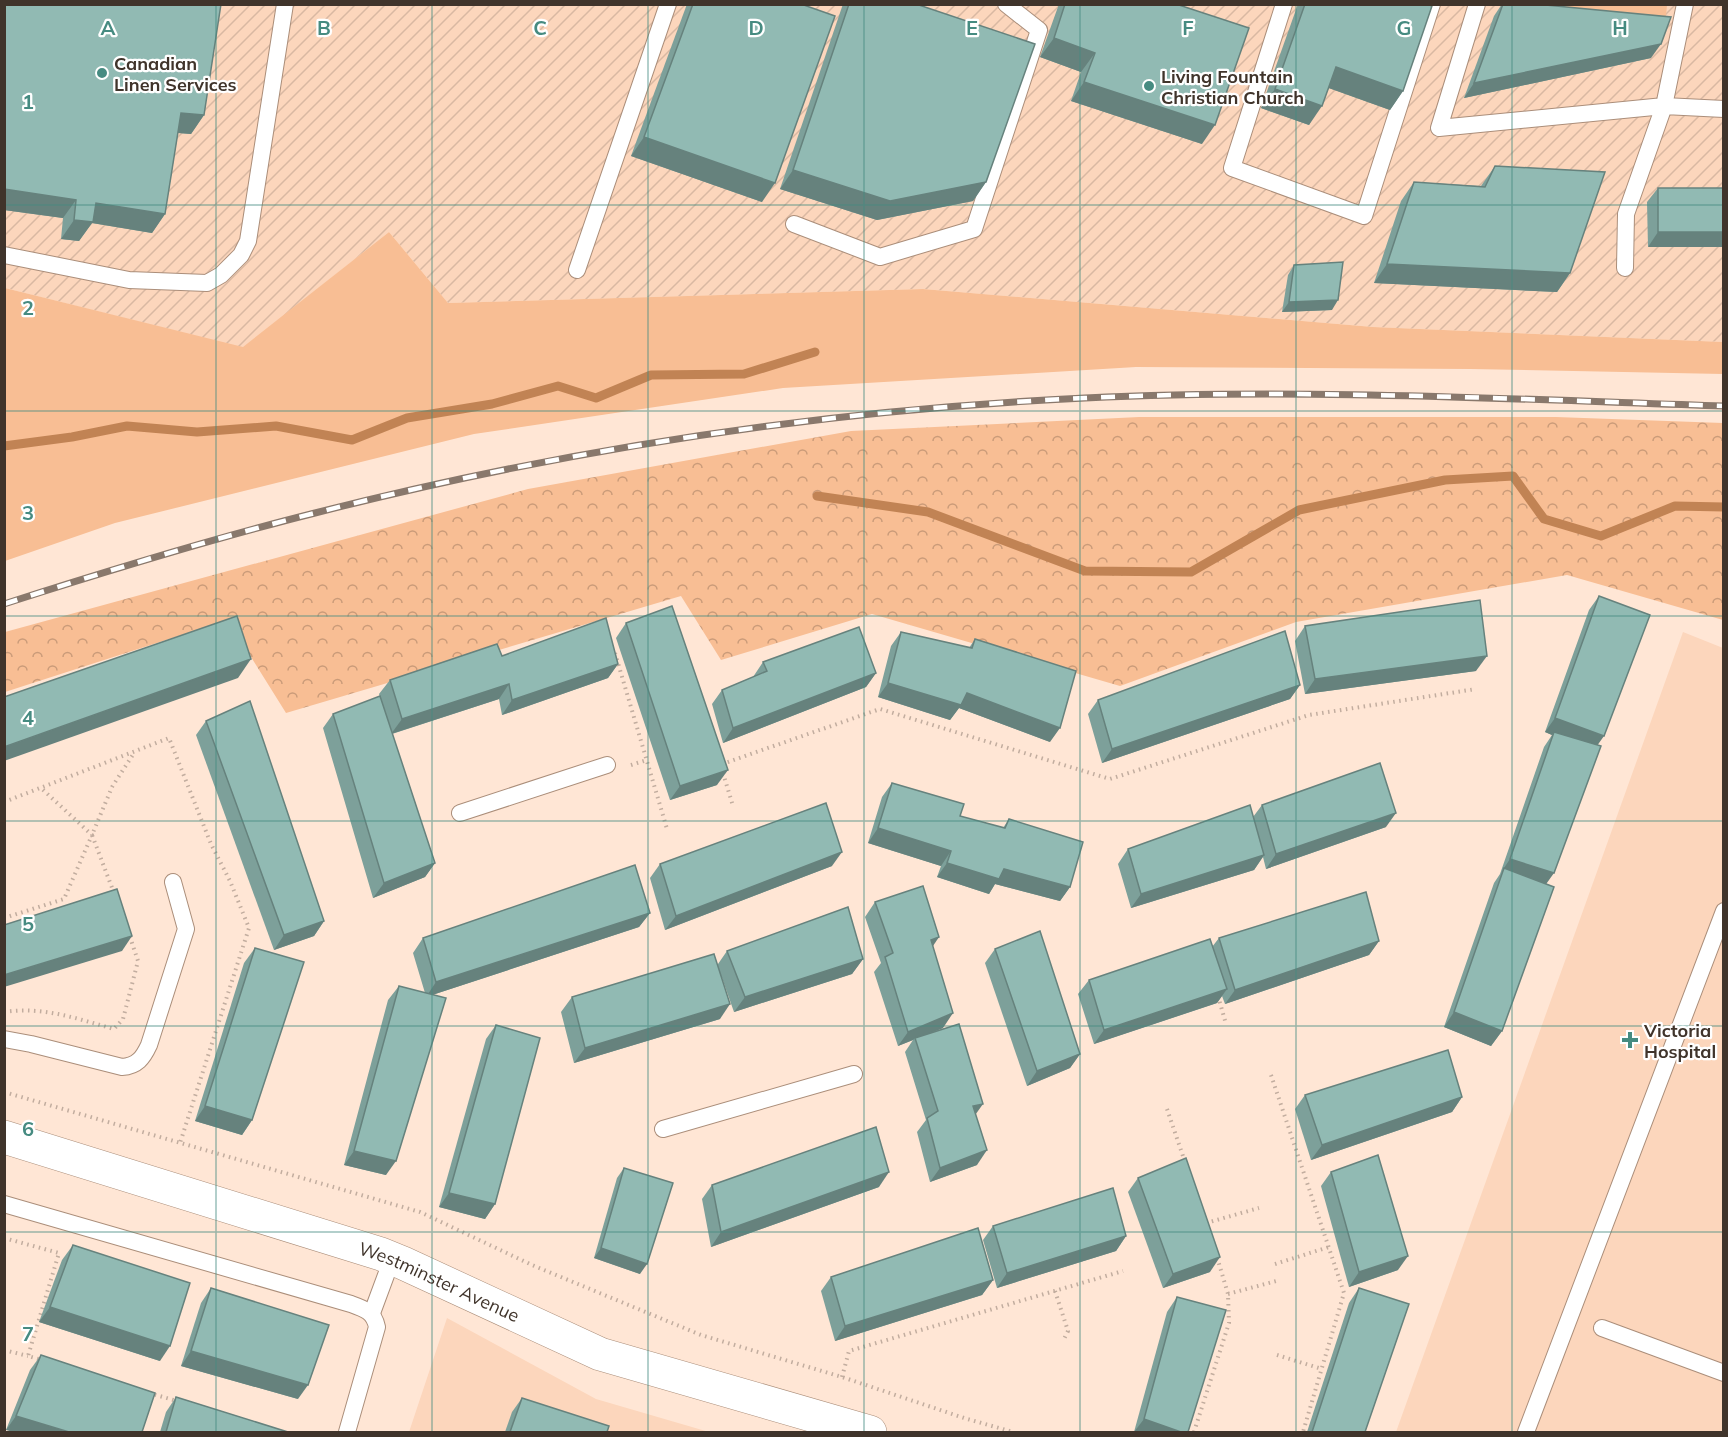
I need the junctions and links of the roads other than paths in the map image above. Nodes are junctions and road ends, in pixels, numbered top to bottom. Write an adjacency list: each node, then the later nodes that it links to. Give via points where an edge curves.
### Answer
1 (285, 4): 11 (lane, via 248,241 222,275 207,283 129,280)
2 (668, 4): 13 (lane)
3 (1006, 4): 10 (lane, via 1039,30 974,229 880,257)
4 (1284, 4): 5 (lane, via 1232,168 1364,216)
5 (1432, 4)
6 (1477, 4): 8 (lane, via 1439,128)
7 (1685, 4): 8 (lane)
8 (1664, 106): 9 (lane); 12 (lane, via 1626,214)
9 (1724, 109)
10 (794, 224)
11 (4, 255)
12 (1625, 268)
13 (577, 270)
14 (607, 765): 15 (lane)
15 (460, 813)
16 (173, 882): 18 (lane, via 186,929 149,1045 137,1063 122,1067)
17 (1724, 911): 29 (lane)
18 (4, 1039)
19 (854, 1074): 20 (lane)
20 (663, 1130)
21 (4, 1137): 23 (street, Westminster Avenue)
22 (4, 1204): 24 (lane)
23 (392, 1258): 24 (lane); 28 (street, Westminster Avenue, via 600,1354)
24 (372, 1313): 27 (lane, via 377,1327)
25 (1602, 1328): 26 (lane)
26 (1724, 1373)
27 (347, 1432)
28 (870, 1432)
29 (1526, 1432)

